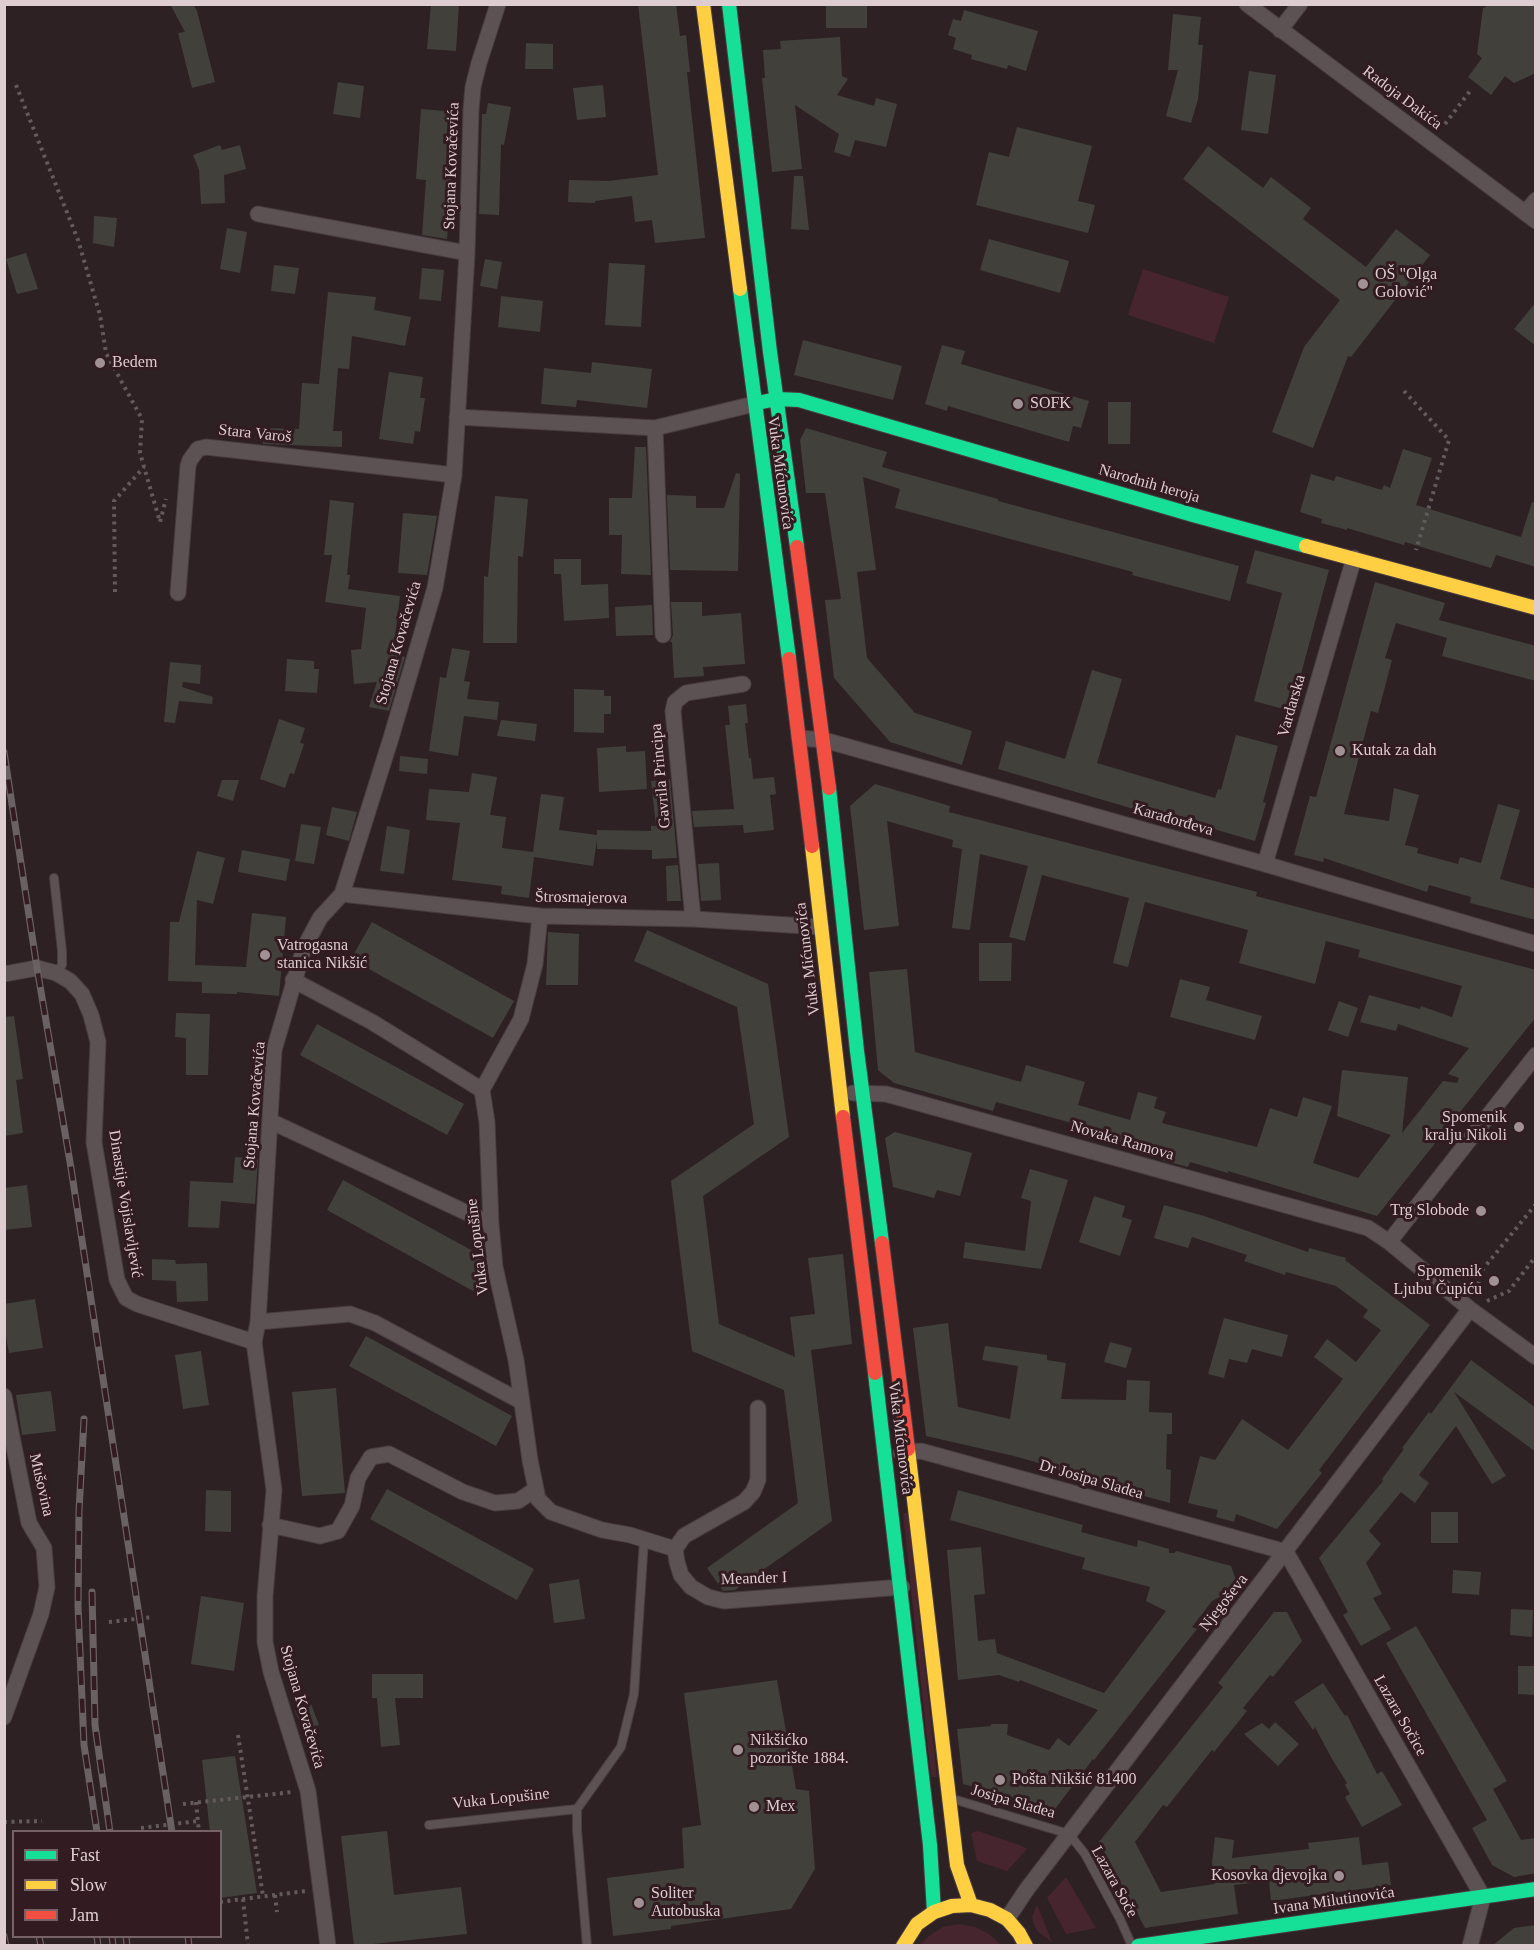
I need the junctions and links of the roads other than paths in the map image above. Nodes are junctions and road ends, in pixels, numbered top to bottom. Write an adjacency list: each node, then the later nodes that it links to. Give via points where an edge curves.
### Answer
1 (498, 4): 10 (street, Stojana Kovačevića, via 473,87)
2 (703, 4): 12 (main road, Vuka Mićunovića)
3 (729, 4): 11 (main road, Vuka Mićunovića)
4 (1247, 4): 6 (street, Radoja Dakića)
5 (1300, 4): 6 (street)
6 (1280, 30): 9 (street, Radoja Dakića)
7 (1536, 200): 9 (street)
8 (258, 214): 10 (street)
9 (1530, 217)
10 (467, 253): 13 (street, Stojana Kovačevića)
11 (777, 399): 12 (main road, Narodnih heroja); 16 (main road, Narodnih heroja, via 799,399); 22 (main road, Vuka Mićunovića)
12 (754, 404): 14 (street); 21 (main road, Vuka Mićunovića)
13 (457, 417): 14 (street); 15 (street, Stojana Kovačevića)
14 (655, 428): 19 (street)
15 (454, 475): 17 (street, Stara Varoš, via 198,449 188,466); 25 (street, Stojana Kovačevića, via 435,588)
16 (1354, 558): 18 (main road, Narodnih heroja); 23 (street, Vardarska)
17 (178, 593)
18 (1536, 608)
19 (663, 635)
20 (743, 684): 27 (street, Gavrila Principa, via 686,693 675,702 673,711)
21 (798, 738): 22 (street, Karađorđeva); 28 (main road, Vuka Mićunovića)
22 (824, 740): 23 (street, Karađorđeva); 35 (main road, Vuka Mićunovića)
23 (1265, 864): 29 (street, Karađorđeva)
24 (54, 878): 30 (lane, via 62,951 62,965)
25 (342, 894): 26 (street, Štrosmajerova); 32 (street, Stojana Kovačevića, via 320,918)
26 (540, 916): 27 (street, Štrosmajerova); 34 (street, via 535,964 521,1018)
27 (693, 919): 28 (street, Štrosmajerova)
28 (821, 927): 36 (main road, Vuka Mićunovića)
29 (1536, 944)
30 (56, 973): 31 (street, via 37,968); 42 (street, Dinastije Vojislavljević, via 82,994 98,1042 94,1142 120,1289 126,1299 137,1304)
31 (4, 974)
32 (293, 980): 34 (street, via 372,1022); 37 (street, Stojana Kovačevića, via 274,1050)
33 (1536, 1055): 39 (street)
34 (482, 1090): 38 (street, Vuka Lopušine)
35 (862, 1092): 36 (street, Novaka Ramova); 39 (street, Novaka Ramova, via 886,1094 1368,1228); 47 (main road, Vuka Mićunovića)
36 (841, 1094): 48 (main road, Vuka Mićunovića)
37 (270, 1121): 38 (street); 41 (street, Stojana Kovačevića)
38 (491, 1224): 45 (street, Vuka Lopušine, via 495,1267)
39 (1389, 1242): 40 (street)
40 (1470, 1309): 43 (street); 53 (street, Njegoševa)
41 (258, 1322): 42 (street, Stojana Kovačevića); 45 (street, via 350,1314 375,1323)
42 (254, 1342): 50 (street, Stojana Kovačevića, via 274,1490)
43 (1536, 1357)
44 (4, 1396): 55 (street, Mušovina, via 29,1523 44,1548 47,1587)
45 (522, 1402): 49 (street, Vuka Lopušine)
46 (758, 1408): 52 (street, via 758,1480 753,1492 744,1502 684,1536)
47 (907, 1452): 48 (street, Dr Josipa Sladea); 53 (street, Dr Josipa Sladea, via 921,1451); 56 (main road, Vuka Mićunovića)
48 (886, 1454): 54 (main road, Vuka Mićunovića)
49 (536, 1489): 50 (street, via 518,1501 495,1503 463,1492 389,1454 371,1457 358,1478 352,1506 338,1531 320,1536); 51 (street, Vuka Lopušine, via 538,1499 550,1512)
50 (270, 1525): 66 (street, Stojana Kovačevića, via 265,1642 308,1791)
51 (644, 1540): 52 (street, Vuka Lopušine); 57 (lane, via 634,1694 621,1747)
52 (675, 1549): 54 (street, Meander I, via 681,1575 691,1587 724,1601)
53 (1286, 1552): 59 (street, Njegoševa); 61 (street, Lazara Sočice)
54 (902, 1587): 63 (main road, Vuka Mićunovića)
55 (4, 1717)
56 (949, 1798): 59 (lane, Josipa Sladea); 62 (main road, Vuka Mićunovića, via 957,1865)
57 (577, 1809): 58 (lane, Vuka Lopušine); 67 (lane)
58 (429, 1824)
59 (1070, 1834): 64 (street, Njegoševa); 69 (lane, Lazara Soče, via 1085,1854)
60 (1536, 1889): 61 (main road, Ivana Milutinovića)
61 (1483, 1897): 70 (main road, Ivana Milutinovića); 71 (street)
62 (971, 1905): 63 (main road); 64 (main road)
63 (934, 1912): 65 (main road, via 917,1924)
64 (1006, 1920): 68 (main road)
65 (902, 1944)
66 (328, 1946)
67 (587, 1946)
68 (1026, 1946)
69 (1132, 1946)
70 (1138, 1946)
71 (1470, 1946)

